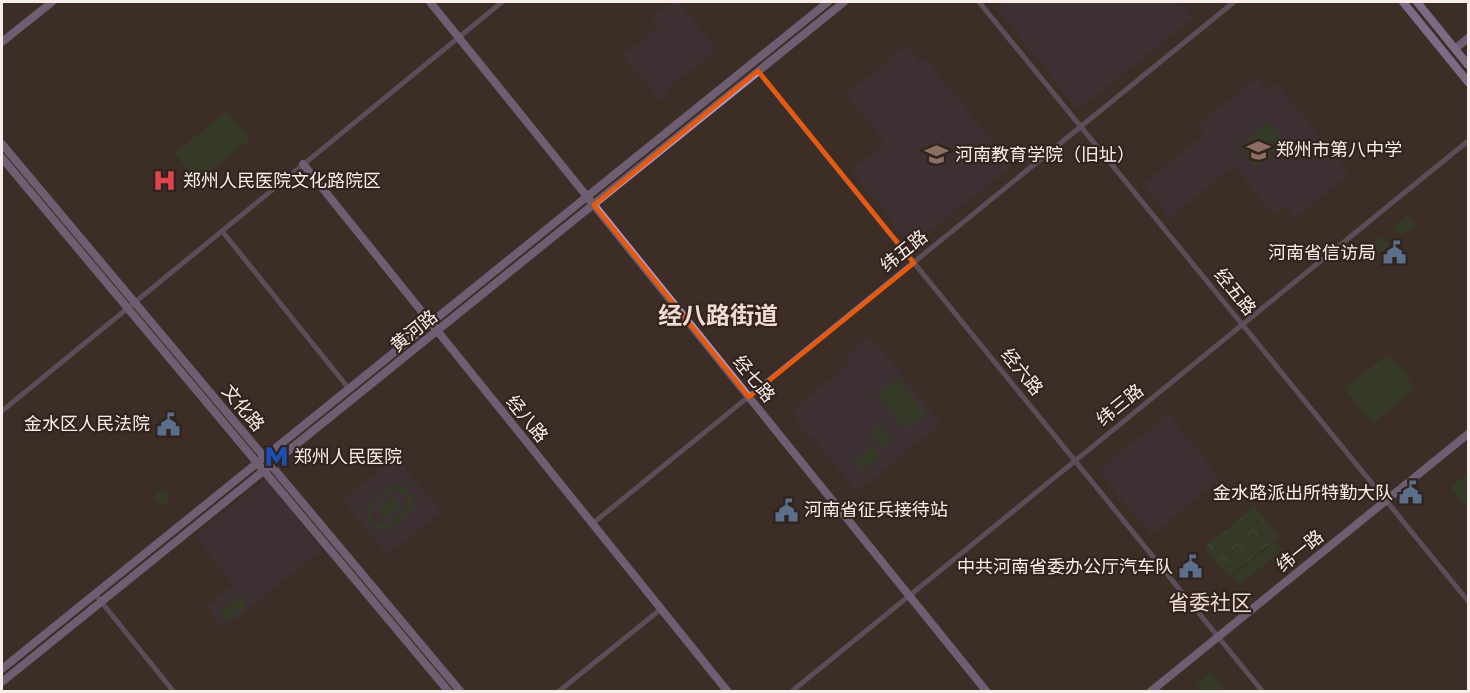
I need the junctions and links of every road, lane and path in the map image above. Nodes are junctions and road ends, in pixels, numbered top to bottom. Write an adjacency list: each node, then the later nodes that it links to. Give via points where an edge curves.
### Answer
1 (52, 2): 12 (main road)
2 (430, 2): 10 (main road, 经七路)
3 (502, 2): 10 (street)
4 (828, 2): 22 (main road, 黄河路)
5 (844, 2): 15 (main road, 黄河路)
6 (979, 2): 17 (street, 经五路)
7 (1234, 2): 17 (street, 纬五路)
8 (1403, 2): 16 (main road)
9 (1417, 2): 13 (main road)
10 (459, 37): 21 (street); 22 (main road, 经七路)
11 (1468, 38): 13 (main road)
12 (2, 42)
13 (1455, 49): 14 (main road)
14 (1468, 65)
15 (758, 71): 23 (main road, 黄河路); 25 (street, 经六路)
16 (1468, 82)
17 (1081, 127): 25 (street, 纬五路); 29 (street, 经五路)
18 (1468, 141): 29 (street, 纬三路)
19 (2, 144): 26 (main road, 文化路)
20 (2, 158): 27 (main road, 文化路)
21 (303, 164): 24 (street); 28 (main road, 经八路)
22 (587, 197): 23 (main road, 经七路); 28 (main road, 黄河路)
23 (594, 205): 30 (main road, 黄河路); 32 (main road, 经七路)
24 (222, 231): 26 (street); 31 (street)
25 (914, 263): 32 (street, 纬五路); 36 (street, 经六路)
26 (135, 303): 27 (street); 35 (main road, 文化路)
27 (128, 309): 33 (street); 37 (main road, 文化路)
28 (431, 323): 30 (main road, 经八路); 31 (main road, 黄河路)
29 (1242, 324): 36 (street, 纬三路); 40 (street, 经五路)
30 (438, 331): 38 (main road, 黄河路); 41 (main road, 经八路)
31 (350, 390): 35 (main road, 黄河路)
32 (749, 397): 41 (street, 纬五路); 43 (main road, 经七路)
33 (2, 411)
34 (1468, 434): 40 (main road, 纬一路)
35 (265, 458): 37 (main road, 黄河路); 38 (main road, 文化路)
36 (1075, 460): 43 (street, 纬三路); 47 (street, 经六路)
37 (257, 464): 39 (main road, 文化路); 42 (main road, 黄河路)
38 (271, 465): 39 (main road, 黄河路); 52 (main road, 文化路)
39 (264, 471): 44 (main road, 黄河路); 51 (main road, 文化路)
40 (1386, 500): 45 (street, 经五路); 47 (main road, 纬一路)
41 (592, 524): 46 (main road, 经八路)
42 (95, 594): 44 (street); 48 (main road, 黄河路)
43 (909, 596): 55 (street, 纬三路); 56 (main road, 经七路)
44 (101, 602): 49 (main road, 黄河路); 50 (street)
45 (1468, 602)
46 (661, 609): 53 (street); 54 (main road, 经八路)
47 (1218, 636): 57 (main road, 纬一路); 58 (street, 经六路)
48 (2, 669)
49 (2, 682)
50 (174, 692)
51 (449, 692)
52 (461, 692)
53 (558, 692)
54 (728, 692)
55 (791, 692)
56 (987, 692)
57 (1149, 692)
58 (1263, 692)

